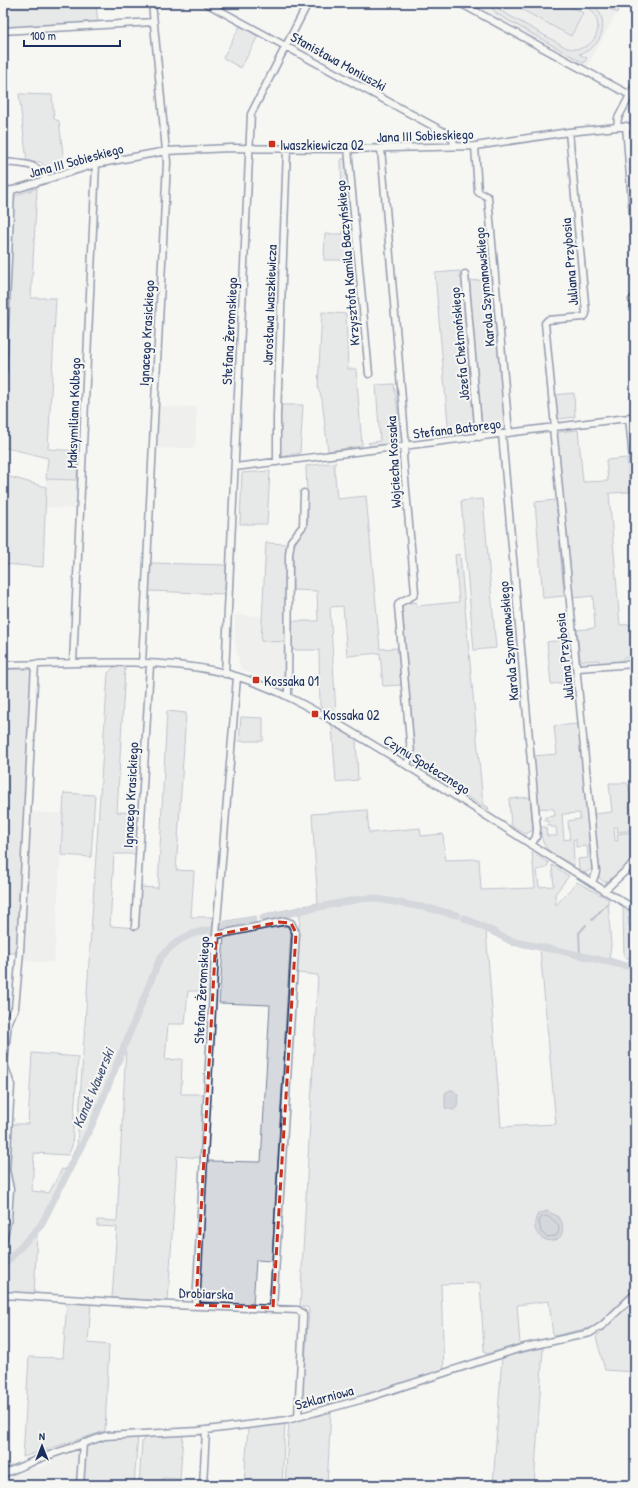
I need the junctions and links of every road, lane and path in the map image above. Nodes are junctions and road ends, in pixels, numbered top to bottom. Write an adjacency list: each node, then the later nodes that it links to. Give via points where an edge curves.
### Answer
1 (152, 3): 5 (street, Ignacego Krasickiego)
2 (206, 3): 7 (street, Stanisława Moniuszki)
3 (308, 3): 7 (street, Stefana Żeromskiego)
4 (460, 3): 9 (street)
5 (154, 22): 6 (street); 20 (street, Ignacego Krasickiego)
6 (3, 31)
7 (285, 45): 14 (street, Stanisława Moniuszki, via 446,133 452,138); 16 (street, Stefana Żeromskiego, via 251,114)
8 (635, 86): 9 (street)
9 (630, 95): 10 (street, via 618,118)
10 (617, 126): 11 (street, Jana III Sobieskiego); 13 (street, Jana III Sobieskiego)
11 (626, 126): 12 (street, Jana III Sobieskiego); 26 (street)
12 (635, 127)
13 (569, 132): 15 (street, Jana III Sobieskiego); 31 (street, Juliana Przybosia, via 586,314 548,320 545,323)
14 (455, 146): 15 (street, Jana III Sobieskiego); 17 (street, Jana III Sobieskiego)
15 (475, 146): 32 (street, Karola Szymanowskiego, via 478,192 488,197)
16 (249, 148): 18 (street, Jana III Sobieskiego); 20 (street, Jana III Sobieskiego); 36 (street, Stefana Żeromskiego)
17 (381, 148): 19 (street, Jana III Sobieskiego); 34 (street, Wojciecha Kossaka)
18 (287, 149): 19 (street, Jana III Sobieskiego); 35 (street, Jarosława Iwaszkiewicza)
19 (348, 149): 29 (street, Krzysztofa Kamila Baczyńskiego)
20 (166, 151): 22 (street, Jana III Sobieskiego); 41 (street, Ignacego Krasickiego)
21 (3, 162): 23 (street, via 39,168)
22 (96, 164): 23 (street, Jana III Sobieskiego); 39 (street, Maksymiliana Kolbego)
23 (47, 179): 24 (street, Jana III Sobieskiego)
24 (11, 190): 25 (street, Jana III Sobieskiego); 28 (street)
25 (3, 193)
26 (635, 240)
27 (465, 274): 33 (street, Józefa Chełmońskiego)
28 (3, 372)
29 (369, 374)
30 (632, 417): 31 (street, Stefana Batorego); 37 (street)
31 (554, 427): 32 (street, Stefana Batorego); 45 (street, Juliana Przybosia, via 567,579)
32 (505, 434): 33 (street, Stefana Batorego); 50 (street, Karola Szymanowskiego, via 537,830)
33 (480, 437): 34 (street, Stefana Batorego)
34 (406, 447): 35 (street, Stefana Batorego); 49 (street, Wojciecha Kossaka, via 403,456 415,592 398,606 411,753)
35 (277, 462): 36 (street, Stefana Batorego)
36 (235, 467): 46 (street, Stefana Żeromskiego)
37 (635, 481)
38 (304, 493): 48 (street, via 303,526 291,541 289,554)
39 (73, 663): 40 (street, Czynu Społecznego); 41 (street, Czynu Społecznego)
40 (35, 664): 44 (street, Czynu Społecznego); 57 (street, via 19,960 15,1008 8,1021 4,1064 10,1085 6,1170 10,1189)
41 (142, 664): 42 (street, Czynu Społecznego)
42 (150, 664): 46 (street, Czynu Społecznego); 55 (street, Ignacego Krasickiego)
43 (635, 664): 45 (street)
44 (3, 665)
45 (578, 668): 52 (street, Juliana Przybosia, via 596,872)
46 (225, 674): 47 (street, Czynu Społecznego)
47 (237, 677): 48 (street, Czynu Społecznego); 56 (street, Stefana Żeromskiego)
48 (288, 697): 49 (street, Czynu Społecznego)
49 (407, 765): 50 (street, Czynu Społecznego)
50 (531, 845): 52 (street, Czynu Społecznego)
51 (635, 862): 53 (street)
52 (592, 883): 53 (street, Czynu Społecznego)
53 (604, 891): 54 (street, Czynu Społecznego)
54 (635, 909)
55 (135, 926)
56 (216, 935): 60 (street, Stefana Żeromskiego); 61 (street, via 285,921 291,923 296,933)
57 (3, 1240)
58 (635, 1294): 62 (street, Szklarniowa, via 603,1325 590,1333 521,1348 419,1382)
59 (3, 1295): 60 (street, Drobiarska)
60 (196, 1305): 61 (street, Drobiarska)
61 (273, 1308): 62 (street, Drobiarska, via 293,1308 303,1314)
62 (298, 1417): 63 (street, Szklarniowa)
63 (206, 1430): 64 (street, Szklarniowa, via 117,1434); 67 (street)
64 (83, 1443): 65 (street, Szklarniowa); 66 (street)
65 (3, 1474)
66 (80, 1485)
67 (203, 1485)

